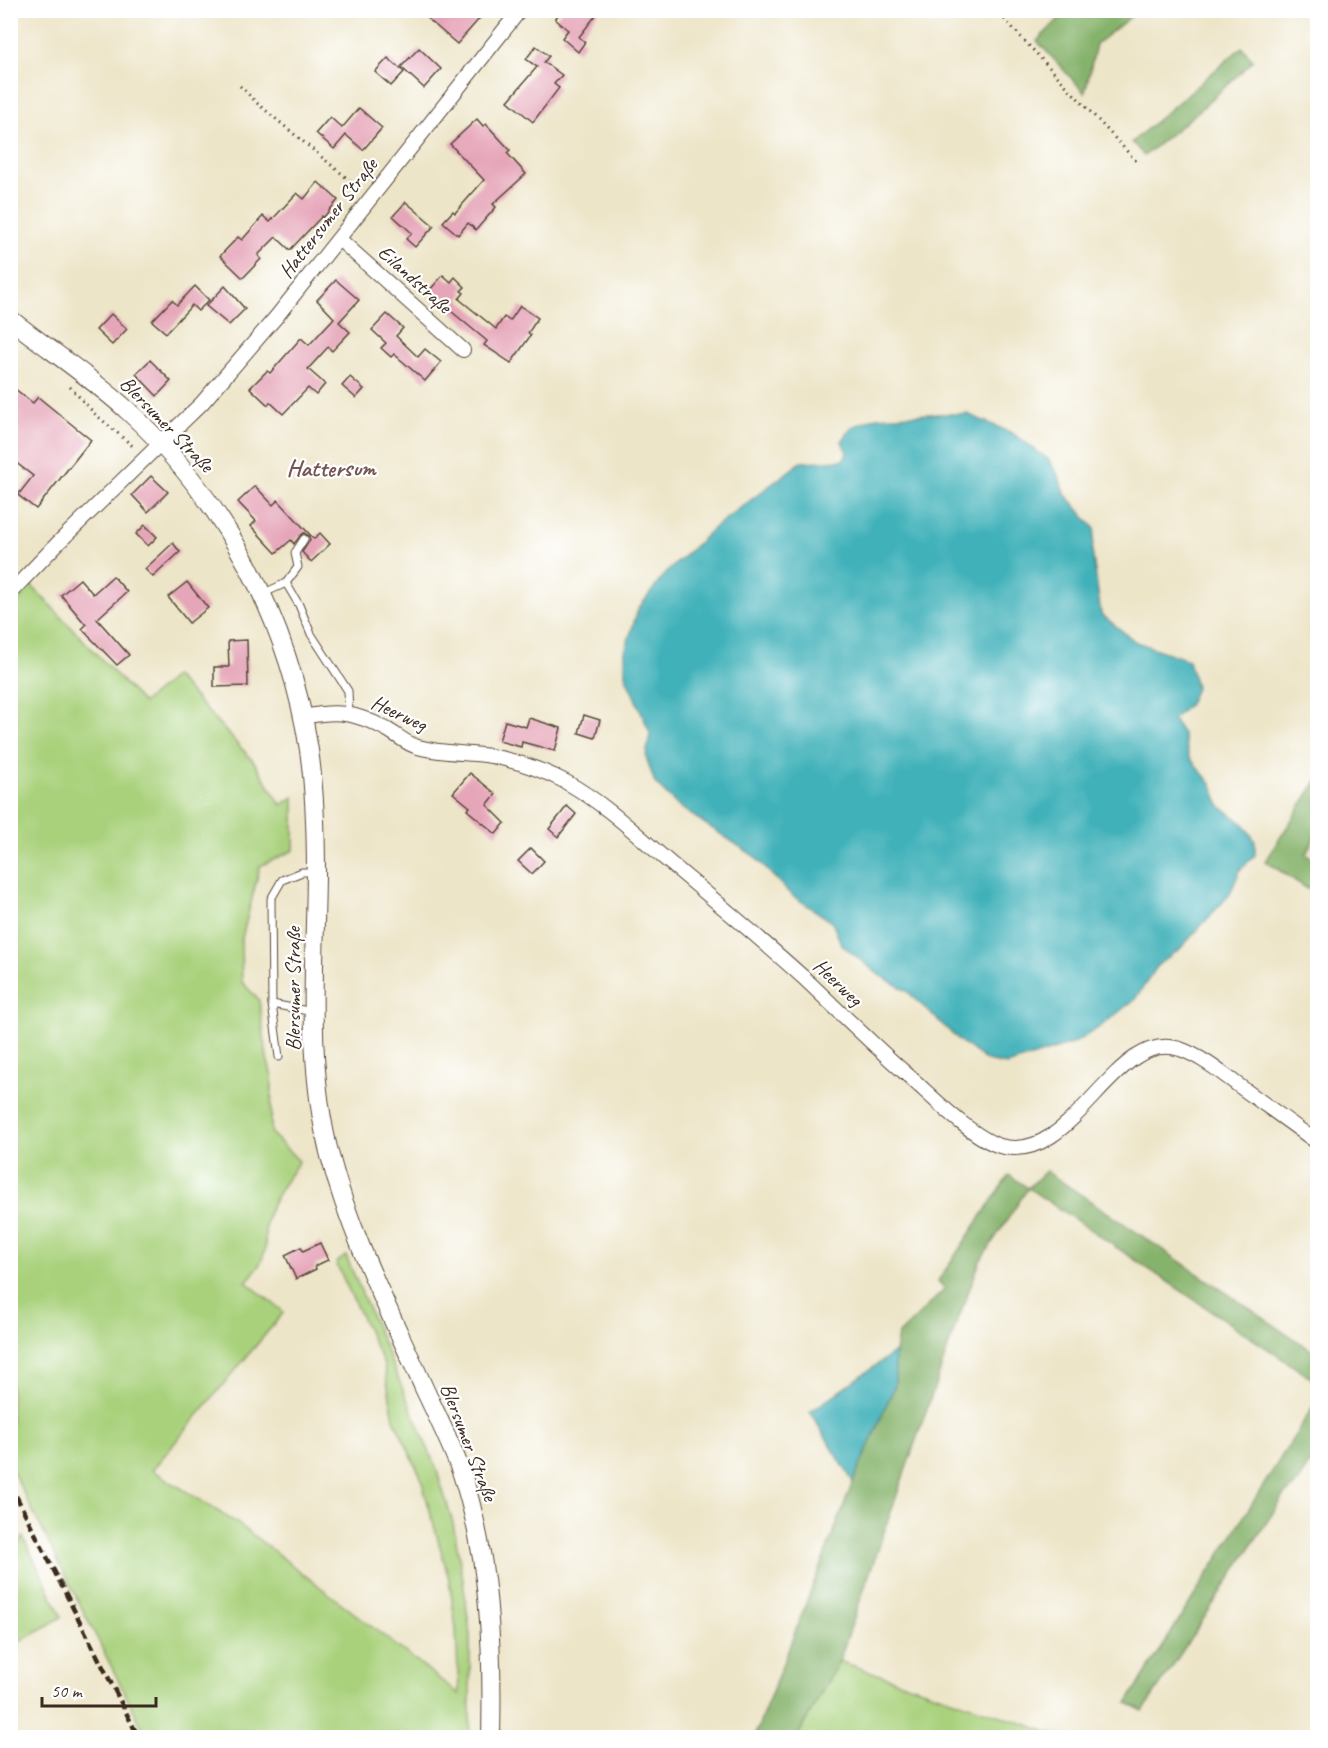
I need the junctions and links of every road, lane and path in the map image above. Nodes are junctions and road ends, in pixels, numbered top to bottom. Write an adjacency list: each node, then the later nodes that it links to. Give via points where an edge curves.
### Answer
1 (520, 10): 5 (street, Hattersumer Straße)
2 (996, 10): 4 (path)
3 (240, 86): 5 (path)
4 (1137, 162)
5 (370, 198): 6 (street, Hattersumer Straße)
6 (339, 239): 8 (street, Eilandstraße); 9 (street, Hattersumer Straße, via 202,403)
7 (10, 319): 9 (main road, Blersumer Straße, via 104,391)
8 (463, 350)
9 (160, 443): 12 (street, Hattersumer Straße); 13 (main road, Blersumer Straße, via 222,521)
10 (304, 538): 11 (lane, via 295,553 298,567)
11 (286, 583): 13 (lane); 14 (lane, via 311,634 348,691)
12 (10, 593)
13 (262, 594): 15 (main road, Blersumer Straße)
14 (349, 713): 15 (street, Heerweg); 20 (street, Heerweg, via 414,746 491,756 535,768 568,783 733,916 974,1132 1001,1146 1022,1147 1043,1141 1066,1125 1123,1067 1158,1048 1177,1048 1201,1058)
15 (303, 717): 16 (main road, Blersumer Straße, via 313,785)
16 (316, 872): 17 (lane, via 302,872 282,880 271,899); 18 (main road, Blersumer Straße)
17 (272, 1004): 18 (lane); 19 (lane)
18 (314, 1012): 21 (main road, Blersumer Straße, via 315,1067 324,1129 346,1211 461,1472 475,1520 489,1602)
19 (279, 1057)
20 (1317, 1143)
21 (491, 1737)

